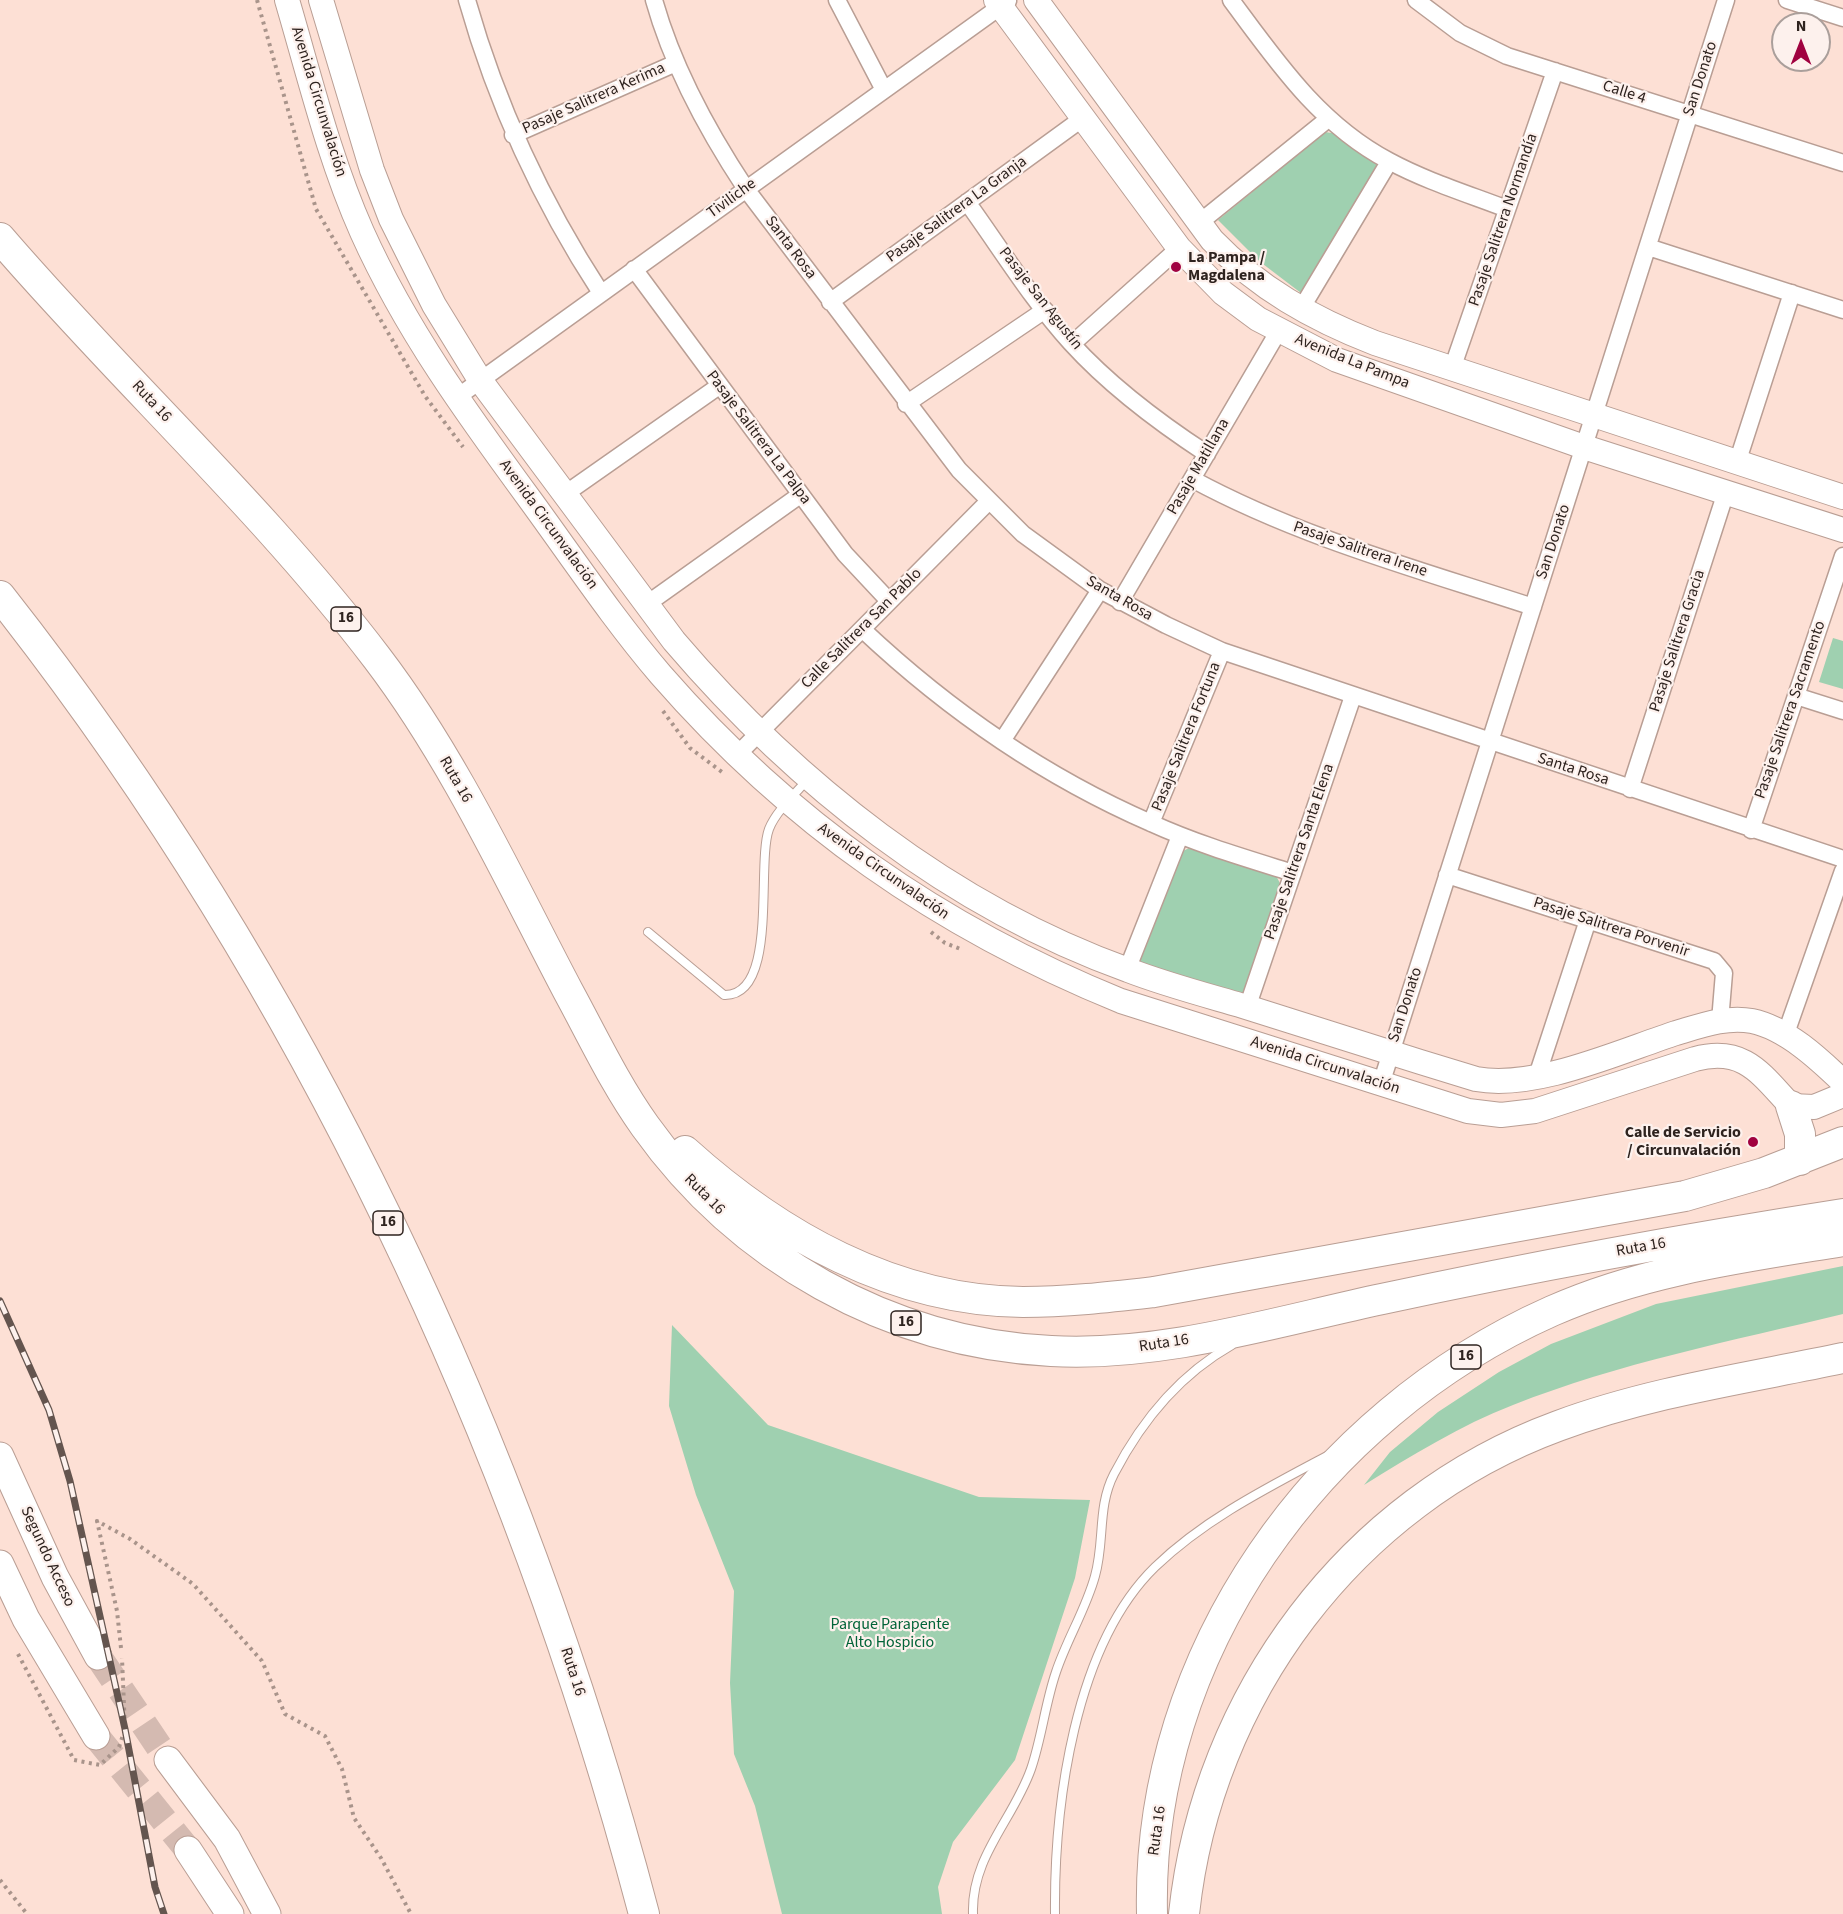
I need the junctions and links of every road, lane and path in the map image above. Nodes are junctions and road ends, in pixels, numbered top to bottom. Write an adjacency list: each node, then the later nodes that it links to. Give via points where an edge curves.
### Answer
1 (257, 0): 46 (path, via 316,209 425,396)
2 (287, 0): 42 (street, Avenida Circunvalación, via 325,131 360,229 405,318)
3 (321, 0): 40 (street, Avenida Circunvalación, via 356,121 391,219 434,305)
4 (467, 0): 20 (street, via 482,55)
5 (654, 0): 14 (street, Santa Rosa)
6 (837, 0): 16 (street)
7 (1036, 0): 26 (street, Avenida La Pampa)
8 (1231, 0): 19 (street, via 1296,87)
9 (1416, 0): 15 (street, Calle 4, via 1483,46)
10 (1726, 0): 17 (street, San Donato)
11 (1787, 0): 13 (street)
12 (1002, 2): 16 (street, Tiviliche); 18 (street, Avenida La Pampa)
13 (1843, 18)
14 (676, 63): 20 (street, Pasaje Salitrera Kerima); 23 (street, Santa Rosa, via 706,125)
15 (1555, 71): 17 (street, Calle 4); 25 (street, Pasaje Salitrera Normandía)
16 (884, 90): 23 (street, Tiviliche)
17 (1690, 114): 22 (street, Calle 4); 28 (street, San Donato)
18 (1083, 118): 24 (street, Pasaje Salitrera La Granja); 29 (street, Avenida La Pampa)
19 (1328, 119): 21 (street); 26 (street)
20 (513, 135): 31 (street, via 553,215)
21 (1389, 162): 25 (street); 34 (street)
22 (1843, 163)
23 (746, 189): 30 (street, Tiviliche); 33 (street, Santa Rosa)
24 (967, 202): 33 (street, Pasaje Salitrera La Granja); 35 (street, Pasaje San Agustín)
25 (1507, 209): 39 (street, Pasaje Salitrera Normandía)
26 (1199, 223): 34 (street, Avenida La Pampa, via 1243,270)
27 (0, 238): 92 (highway, Ruta 16 / 16, via 262,519 380,662 476,817)
28 (1648, 247): 32 (street); 44 (street, San Donato)
29 (1179, 249): 37 (street, Avenida La Pampa, via 1223,293); 38 (street)
30 (634, 269): 31 (street, Tiviliche); 41 (street, Pasaje Salitrera La Palpa)
31 (601, 293): 40 (street, Tiviliche)
32 (1792, 293): 36 (street); 48 (street)
33 (831, 302): 43 (street, Santa Rosa)
34 (1301, 309): 39 (street, Avenida La Pampa, via 1350,334)
35 (1045, 310): 38 (street, Pasaje San Agustín); 43 (street)
36 (1843, 310)
37 (1278, 332): 45 (street, Avenida La Pampa, via 1337,360); 47 (street, Pasaje Matillana)
38 (1072, 344): 47 (street, Pasaje San Agustín, via 1131,399)
39 (1452, 369): 44 (street, Avenida La Pampa)
40 (480, 380): 42 (street, Tiviliche); 51 (street, Avenida Circunvalación)
41 (719, 386): 51 (street); 52 (street, Pasaje Salitrera La Palpa)
42 (456, 398): 72 (street, Avenida Circunvalación, via 623,628)
43 (906, 404): 54 (street, Santa Rosa)
44 (1594, 416): 45 (street, San Donato); 48 (street, Avenida La Pampa)
45 (1584, 447): 50 (street, Avenida La Pampa); 62 (street, San Donato)
46 (468, 453)
47 (1207, 454): 49 (street, Pasaje Matillana)
48 (1737, 463): 53 (street, Avenida La Pampa)
49 (1192, 479): 60 (street, Pasaje Matillana); 62 (street, Pasaje Salitrera Irene, via 1307,533)
50 (1726, 492): 55 (street, Avenida La Pampa); 74 (street, Pasaje Salitrera Gracia)
51 (565, 494): 61 (street, Avenida Circunvalación)
52 (800, 495): 59 (street, Pasaje Salitrera La Palpa, via 855,566); 61 (street)
53 (1843, 497)
54 (988, 502): 57 (street, Santa Rosa, via 1031,540); 59 (street, Calle Salitrera San Pablo)
55 (1843, 530)
56 (1843, 556): 66 (street, Pasaje Salitrera Sacramento)
57 (1100, 590): 60 (street, Santa Rosa); 70 (street)
58 (0, 596): 117 (highway, Ruta 16 / 16, via 108,743 209,895 296,1045 396,1239 484,1433 523,1531 586,1713)
59 (889, 601): 63 (street, Calle Salitrera San Pablo)
60 (1120, 602): 64 (street, Santa Rosa)
61 (647, 604): 69 (street, Avenida Circunvalación, via 701,672)
62 (1533, 607): 71 (street, San Donato)
63 (862, 629): 69 (street, Calle Salitrera San Pablo); 70 (street, via 927,687)
64 (1222, 651): 65 (street, Santa Rosa); 76 (street, Pasaje Salitrera Fortuna)
65 (1353, 696): 71 (street, Santa Rosa); 81 (street, Pasaje Salitrera Santa Elena)
66 (1796, 696): 68 (street); 77 (street, Pasaje Salitrera Sacramento)
67 (662, 710): 72 (path, via 690,748)
68 (1843, 711)
69 (759, 733): 72 (street, Calle Salitrera San Pablo); 73 (street, Avenida Circunvalación)
70 (1002, 741): 76 (street, via 1073,785)
71 (1490, 742): 74 (street, Santa Rosa); 82 (street, San Donato)
72 (731, 765): 75 (street, Avenida Circunvalación)
73 (809, 778): 75 (lane); 87 (street, Avenida Circunvalación, via 866,825 945,878 1034,929)
74 (1630, 789): 77 (street, Santa Rosa)
75 (788, 803): 85 (lane, via 769,827 765,841 764,900 751,983 732,996 724,995); 95 (street, Avenida Circunvalación, via 851,854 910,894 1035,964 1120,1001)
76 (1151, 824): 78 (street)
77 (1751, 830): 79 (street, Santa Rosa)
78 (1180, 836): 81 (street); 87 (street)
79 (1843, 859)
80 (1843, 871): 90 (street)
81 (1293, 873): 88 (street, Pasaje Salitrera Santa Elena)
82 (1448, 875): 83 (street, Pasaje Salitrera Porvenir); 91 (street, San Donato)
83 (1588, 920): 89 (street, Pasaje Salitrera Porvenir, via 1718,964 1724,979); 93 (street)
84 (927, 929): 86 (path, via 945,943)
85 (648, 932)
86 (968, 952)
87 (1127, 970): 88 (street, Avenida Circunvalación)
88 (1247, 1008): 91 (street, Avenida Circunvalación)
89 (1720, 1021): 90 (street, Avenida Circunvalación, via 1754,1021); 93 (street, Avenida Circunvalación)
90 (1785, 1036): 94 (street, Avenida Circunvalación)
91 (1391, 1053): 93 (street, Avenida Circunvalación, via 1484,1081); 95 (street, San Donato)
92 (606, 1061): 99 (highway, via 657,1124 686,1152 773,1221 832,1255 872,1271 923,1288 988,1299 1062,1301 1154,1292 1685,1196); 102 (highway, Ruta 16 / 16, via 641,1121 708,1201 796,1270 890,1318 955,1338 1058,1352 1170,1344)
93 (1536, 1079)
94 (1843, 1082)
95 (1381, 1084): 97 (street, Avenida Circunvalación, via 1468,1111 1518,1114 1719,1055 1732,1056 1755,1067)
96 (1843, 1095): 97 (street, via 1814,1107)
97 (1791, 1106): 99 (highway, via 1800,1134)
98 (1843, 1142): 99 (highway)
99 (1800, 1160)
100 (1843, 1214): 102 (highway, Ruta 16 / 16, via 1553,1264)
101 (1843, 1241): 104 (highway, Ruta 16 / 16, via 1677,1271 1554,1310 1458,1361)
102 (1307, 1316): 118 (lane, via 1240,1340 1200,1366 1144,1423 1115,1473 1101,1515 1095,1577 1056,1672 1031,1768 980,1866 972,1900)
103 (1843, 1358): 121 (highway, via 1629,1403 1556,1426 1462,1473 1389,1523 1312,1602 1256,1685 1209,1792 1194,1845)
104 (1359, 1438): 119 (lane, via 1261,1490 1208,1524 1156,1566 1127,1600 1098,1654 1071,1748 1057,1835); 120 (highway, Ruta 16 / 16, via 1317,1480 1274,1534 1208,1649 1183,1715 1164,1786 1153,1861)
105 (0, 1456): 108 (main road, Segundo Acceso, via 55,1577)
106 (0, 1564): 109 (main road, via 26,1619)
107 (16, 1650): 116 (path, via 74,1760 100,1766 119,1747 125,1729 117,1611 97,1521 130,1539 193,1584 262,1661 285,1714 325,1736 342,1769 354,1818)
108 (98, 1656)
109 (96, 1736)
110 (168, 1760): 115 (main road, via 226,1839)
111 (188, 1850): 114 (main road)
112 (0, 1880): 113 (path)
113 (27, 1914)
114 (230, 1914)
115 (267, 1914)
116 (411, 1914)
117 (644, 1914)
118 (973, 1914)
119 (1055, 1914)
120 (1152, 1914)
121 (1184, 1914)

